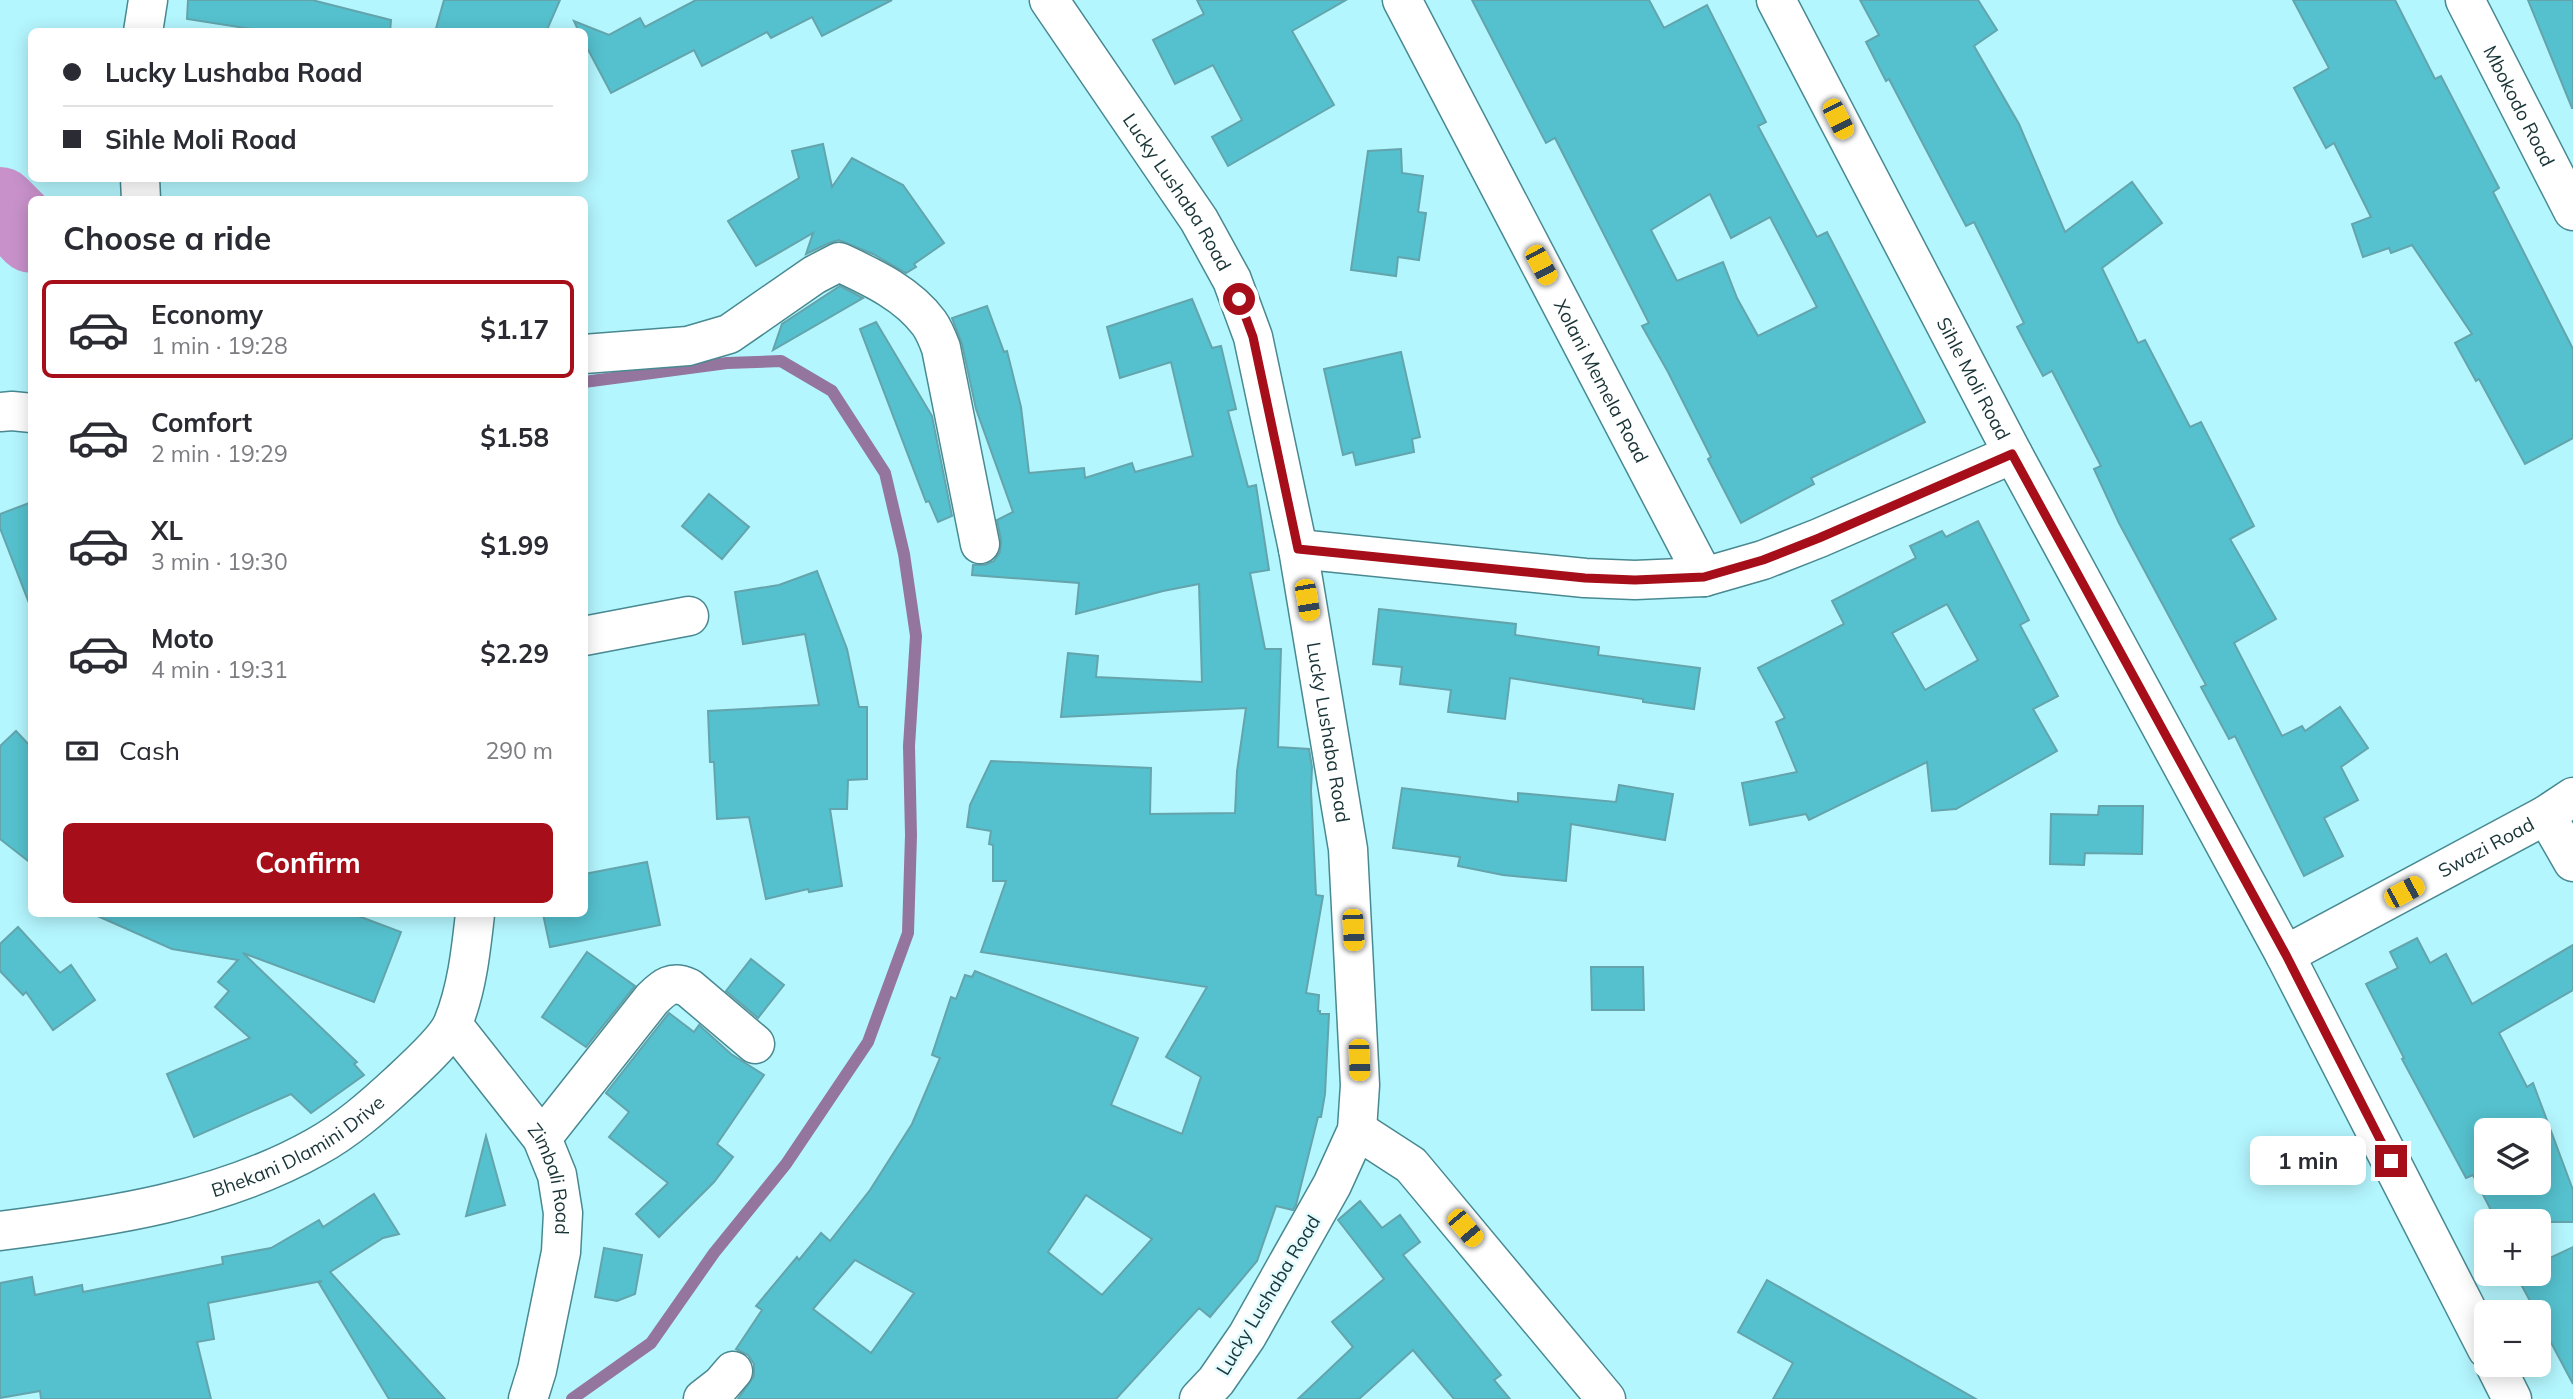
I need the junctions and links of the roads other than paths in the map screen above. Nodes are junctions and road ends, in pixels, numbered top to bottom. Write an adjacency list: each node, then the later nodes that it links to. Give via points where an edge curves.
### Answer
1 (148, 0): 6 (street)
2 (1049, 0): 13 (street, Lucky Lushaba Road, via 1199,220 1232,280 1253,337)
3 (1402, 0): 14 (street, Xolani Memela Road)
4 (1776, 0): 11 (street, Sihle Moli Road)
5 (2465, 0): 7 (street, Mbokodo Road)
6 (144, 28)
7 (2573, 211)
8 (588, 354): 12 (street, via 688,346 729,334 839,262 866,275 892,288 929,323 941,348)
9 (0, 412): 10 (street)
10 (28, 413)
11 (2012, 454): 14 (street, via 1819,538); 20 (street, Sihle Moli Road)
12 (980, 544)
13 (1298, 549): 14 (street, via 1585,578); 23 (street, Lucky Lushaba Road, via 1348,849 1360,1085)
14 (1704, 577)
15 (689, 616): 16 (street)
16 (588, 635)
17 (2559, 806): 18 (street); 20 (street, Swazi Road)
18 (2573, 862)
19 (475, 917): 21 (street, Bhekani Dlamini Drive)
20 (2286, 955): 26 (street, Sihle Moli Road)
21 (453, 1025): 24 (street, Zimbali Road); 25 (street, Bhekani Dlamini Drive, via 367,1112 319,1146 271,1170 200,1195 100,1217)
22 (755, 1044): 24 (street, via 689,988 671,984 653,999)
23 (1357, 1130): 31 (street, Lucky Lushaba Road, via 1332,1185 1247,1335); 32 (street, via 1411,1165)
24 (542, 1139): 29 (street, Zimbali Road, via 557,1175 563,1213 561,1252)
25 (0, 1231)
26 (2474, 1324)
27 (733, 1371): 30 (street)
28 (2501, 1377): 33 (street)
29 (533, 1384)
30 (703, 1399)
31 (1199, 1399)
32 (1606, 1399)
33 (2512, 1399)

